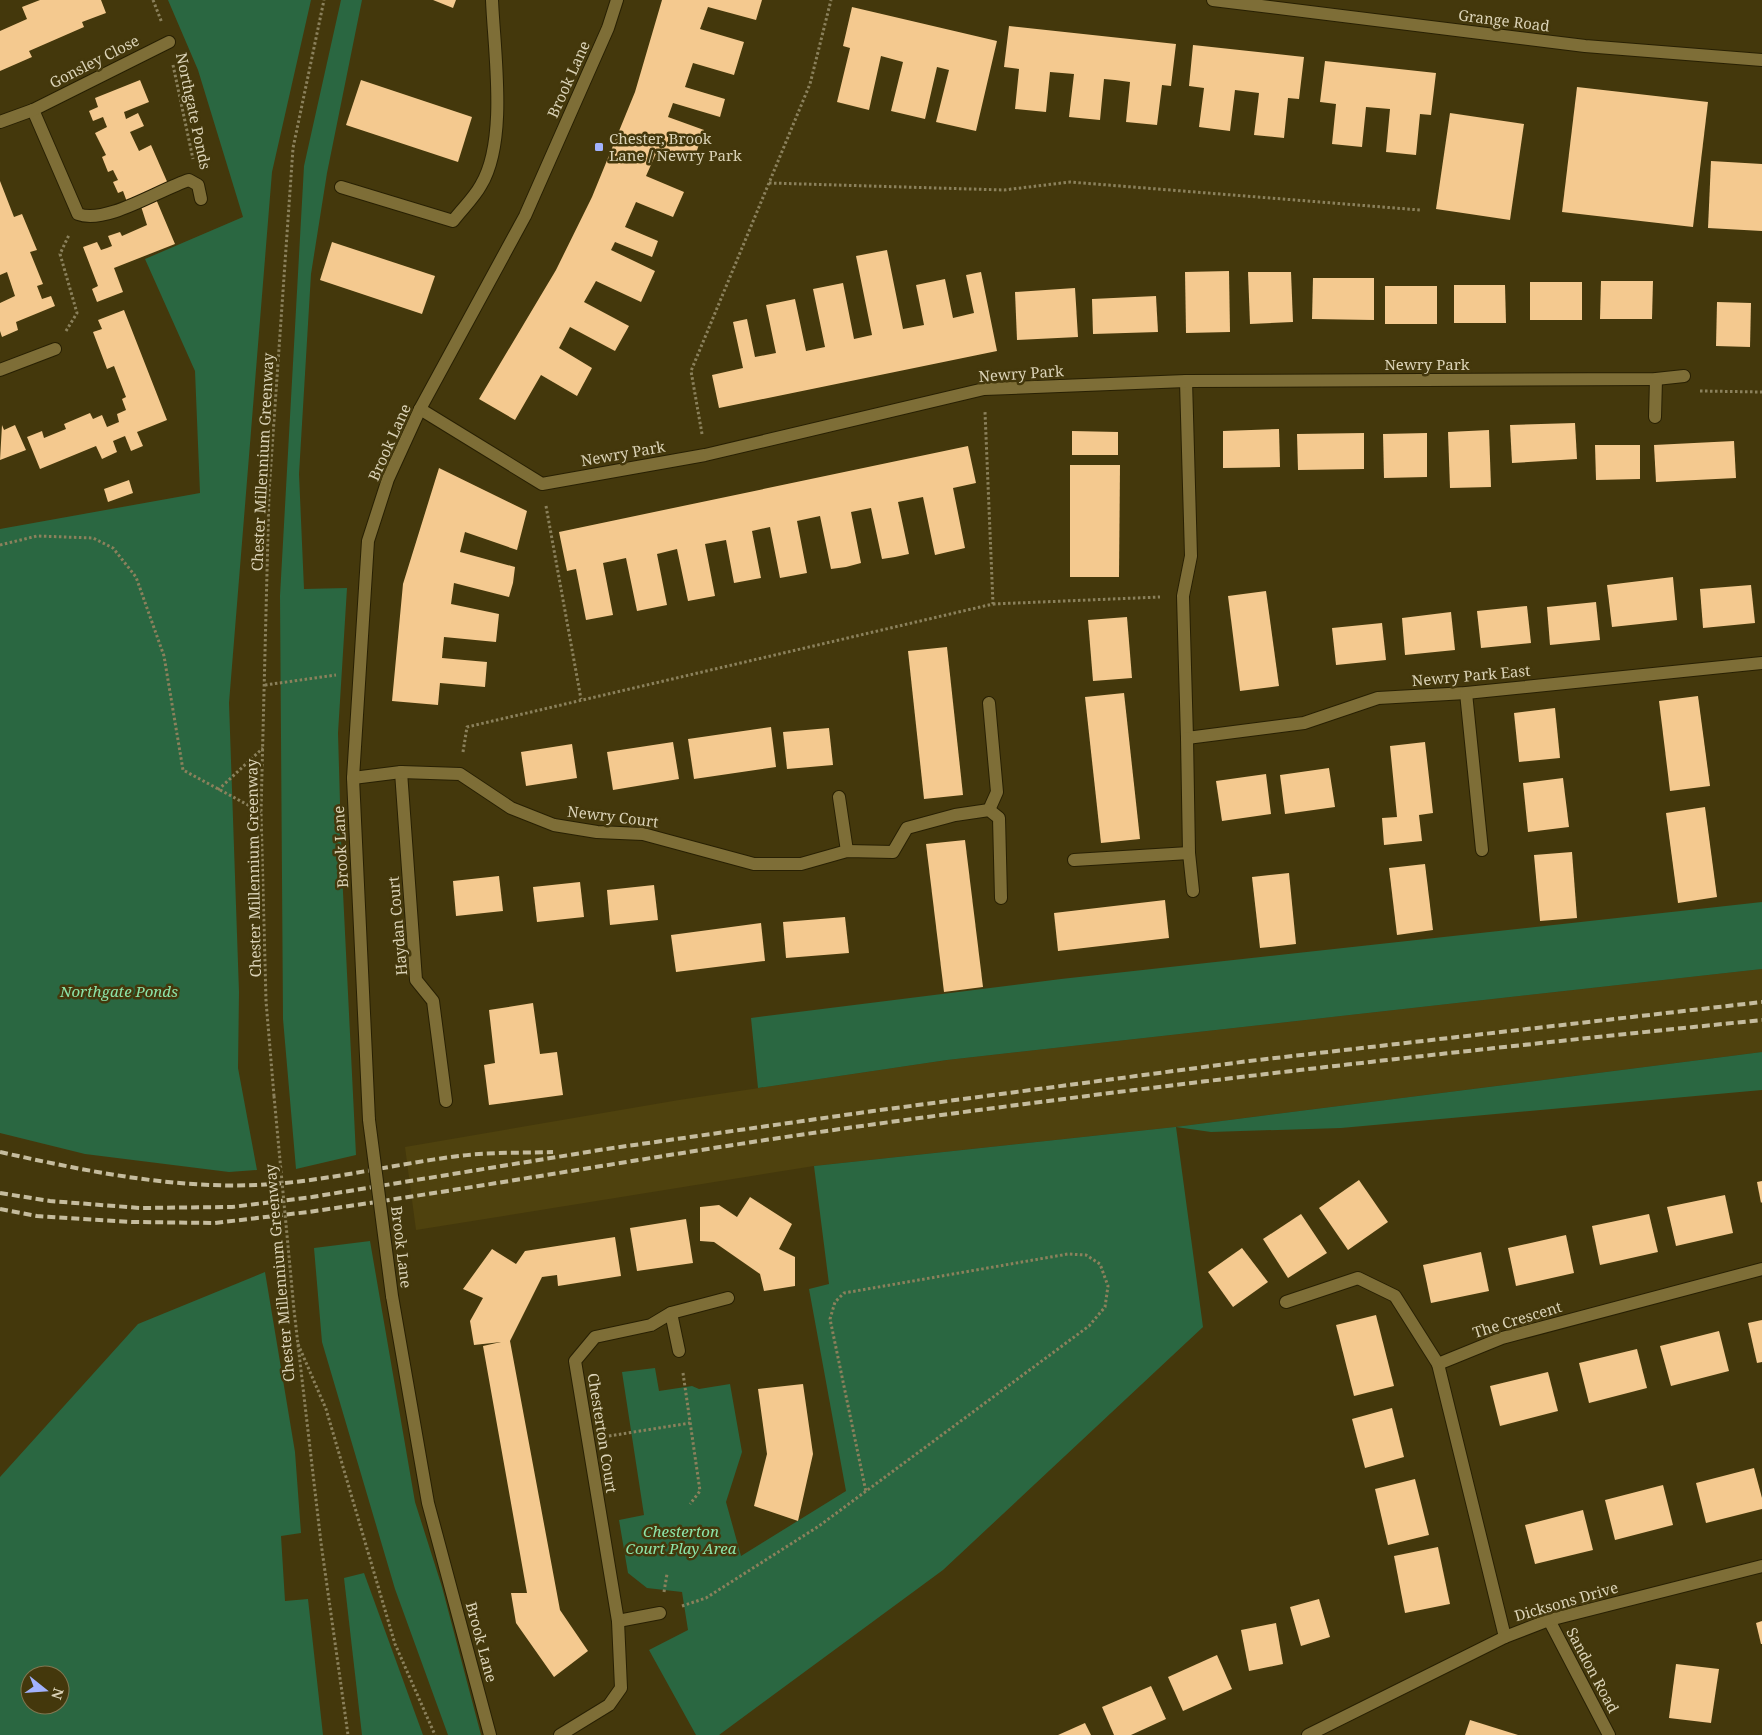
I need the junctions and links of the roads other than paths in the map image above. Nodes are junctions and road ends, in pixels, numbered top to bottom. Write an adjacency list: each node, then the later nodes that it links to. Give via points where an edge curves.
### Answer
1 (492, 0): 8 (street, via 496,147 482,184 453,221)
2 (617, 0): 15 (street, Brook Lane, via 608,28 525,216)
3 (1213, 0): 5 (street, Grange Road, via 1584,46)
4 (169, 42): 6 (street, Gonsley Close)
5 (1762, 60)
6 (34, 110): 7 (street, Gonsley Close); 9 (street, via 78,214 86,217 124,208 189,180 198,185)
7 (0, 122)
8 (341, 187)
9 (201, 199)
10 (56, 349): 11 (street)
11 (0, 370)
12 (1684, 376): 13 (street, Newry Park)
13 (1656, 378): 14 (street, Newry Park); 16 (street)
14 (1186, 381): 15 (street, Newry Park, via 984,389 705,455 542,484); 20 (street, via 1191,556 1183,596)
15 (420, 409): 22 (street, Brook Lane, via 388,479 368,541)
16 (1655, 417)
17 (1762, 663): 18 (street, Newry Park East)
18 (1466, 693): 20 (street, Newry Park East, via 1378,698 1304,723); 25 (street)
19 (989, 703): 24 (street, via 997,792)
20 (1187, 738): 27 (street)
21 (401, 772): 22 (street); 26 (street, Newry Court, via 460,774 511,808 554,825 597,832 643,834 754,864 801,864); 31 (street, Haydan Court, via 416,980 433,1001)
22 (353, 778): 43 (street, Brook Lane, bridge, via 369,1120 392,1296 428,1503)
23 (839, 797): 26 (street)
24 (989, 810): 26 (street, Newry Court, via 907,828 893,852); 30 (street, via 999,818)
25 (1482, 850)
26 (847, 851)
27 (1189, 853): 28 (street); 29 (street)
28 (1074, 860)
29 (1193, 891)
30 (1001, 898)
31 (446, 1102)
32 (1762, 1269): 37 (street, The Crescent, via 1502,1338)
33 (728, 1298): 35 (street, Chesterton Court)
34 (1286, 1302): 37 (street, via 1358,1278 1395,1296)
35 (671, 1313): 36 (street); 41 (street, Chesterton Court, via 651,1325 595,1337 575,1360)
36 (679, 1351)
37 (1438, 1364): 42 (street)
38 (1762, 1566): 40 (street, Dicksons Drive)
39 (660, 1613): 41 (street)
40 (1549, 1620): 42 (street, Dicksons Drive); 46 (street, Sandon Road)
41 (618, 1621): 44 (street, Chesterton Court, via 621,1688 610,1705)
42 (1505, 1637): 45 (street, Dicksons Drive)
43 (490, 1735)
44 (560, 1735)
45 (1308, 1735)
46 (1609, 1735)

